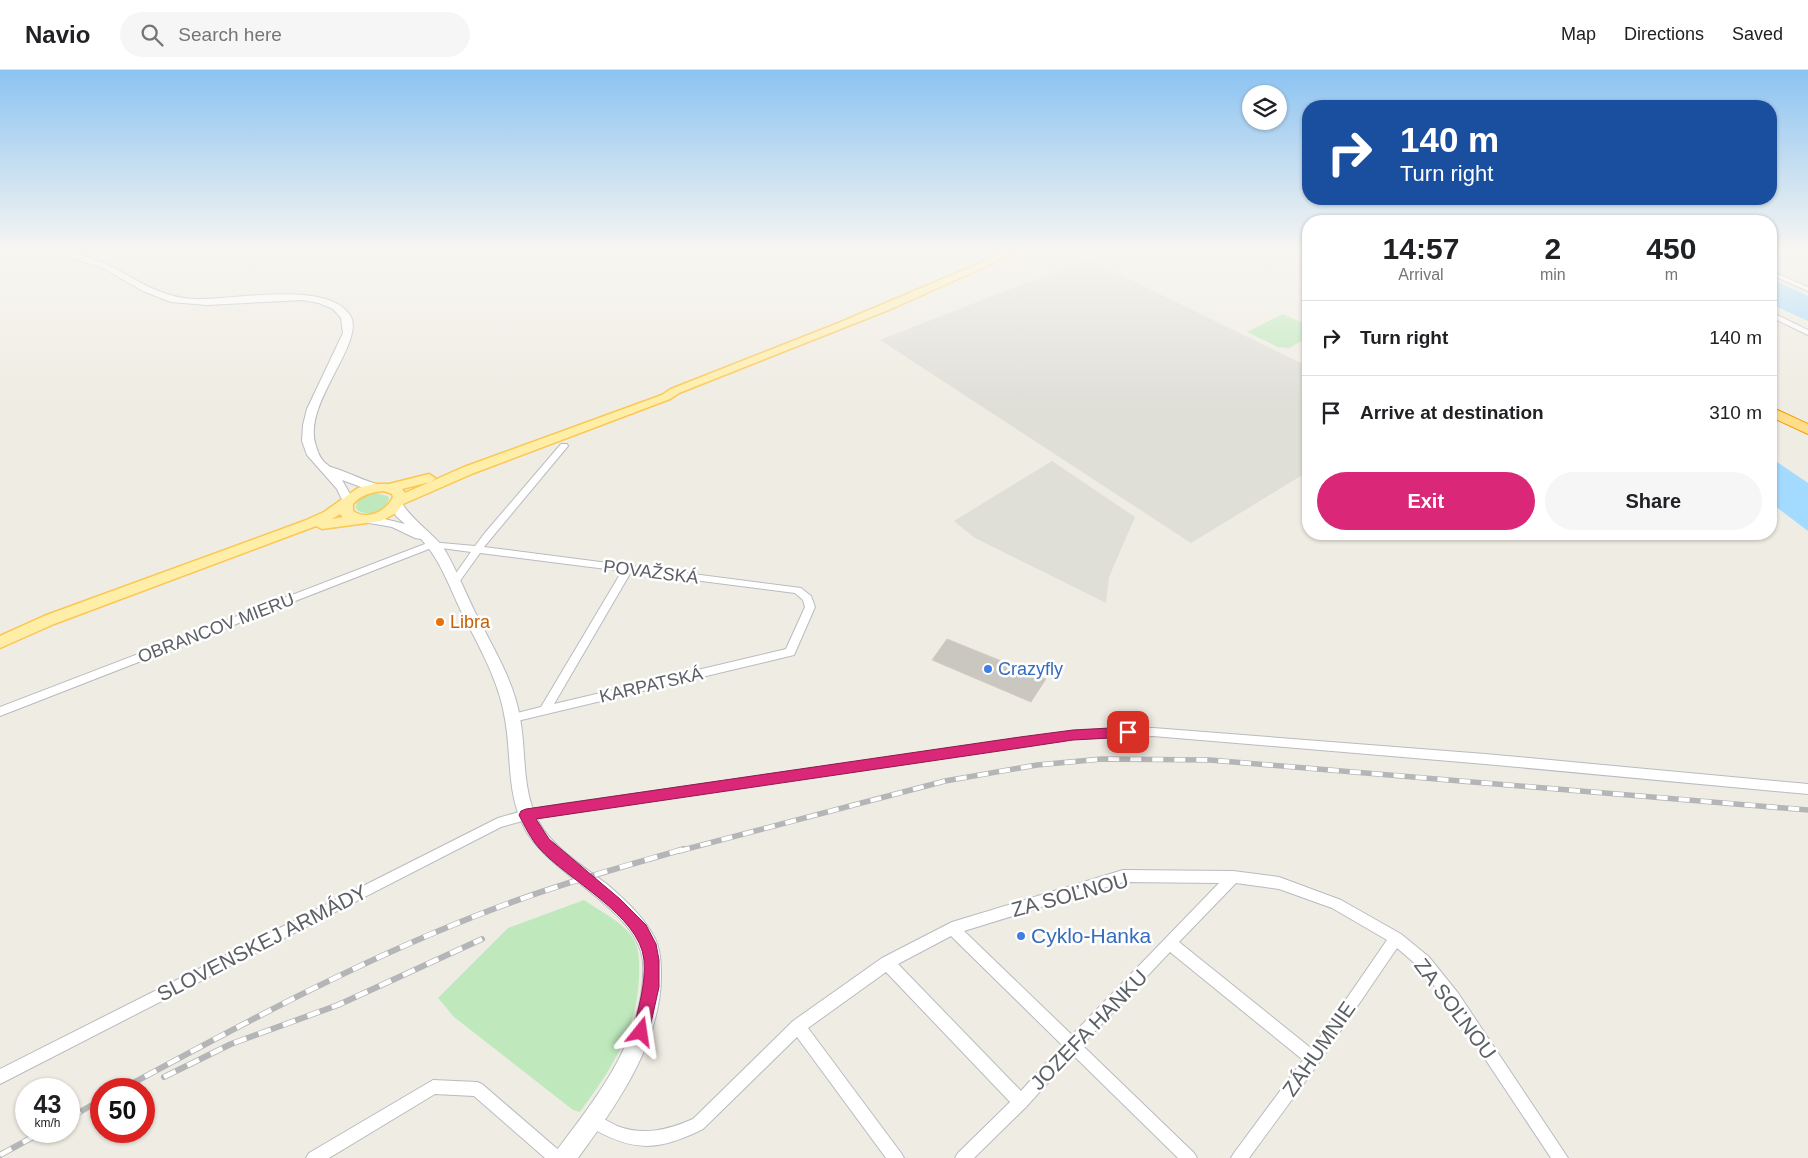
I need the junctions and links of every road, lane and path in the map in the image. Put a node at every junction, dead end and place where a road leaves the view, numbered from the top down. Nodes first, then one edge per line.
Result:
1 (329, 303) edge
2 (898, 303) edge
3 (1777, 317) edge
4 (1808, 333) edge
5 (675, 391) junction
6 (1777, 404) edge
7 (1777, 414) edge
8 (1808, 420) edge
9 (1808, 430) edge
10 (564, 446) dead end
11 (323, 466) junction
12 (382, 488) junction
13 (347, 502) junction
14 (398, 503) junction
15 (361, 519) junction
16 (430, 541) junction
17 (476, 550) junction
18 (628, 569) junction
19 (454, 583) junction
20 (22, 634) junction
21 (0, 642) edge
22 (790, 652) joint
23 (546, 710) junction
24 (0, 712) edge
25 (512, 718) junction
26 (1808, 789) edge
27 (526, 815) junction
28 (1233, 877) junction
29 (952, 928) junction
30 (1396, 938) junction
31 (1171, 944) junction
32 (887, 963) junction
33 (798, 1026) junction
34 (1073, 1044) junction
35 (1313, 1059) junction
36 (0, 1077) edge
37 (1021, 1102) junction
38 (593, 1121) junction
39 (314, 1158) edge
40 (557, 1158) edge
41 (565, 1158) edge
42 (896, 1158) edge
43 (963, 1158) edge
44 (1189, 1158) edge
45 (1239, 1158) edge
46 (1560, 1158) edge

1 - 11 main road
2 - 5 main road
3 - 4 street
5 - 12 main road
5 - 14 main road
6 - 8 highway
7 - 9 highway
10 - 17 street
11 - 12 main road
11 - 13 main road
12 - 13 main road
12 - 14 main road
13 - 15 main road
13 - 20 main road
14 - 15 main road
14 - 16 main road
15 - 16 main road
15 - 20 main road
16 - 17 street, POVAŽSKÁ
16 - 19 main road
16 - 24 street, OBRANCOV MIERU
17 - 18 street, POVAŽSKÁ
17 - 19 street
18 - 22 street, POVAŽSKÁ
18 - 23 street
19 - 25 main road
20 - 21 main road
22 - 23 street, KARPATSKÁ
23 - 25 street, KARPATSKÁ
25 - 27 main road
26 - 27 street, SLOVENSKEJ ARMÁDY
27 - 36 street, SLOVENSKEJ ARMÁDY
27 - 38 main road
28 - 29 street, ZA SOĽNOU
28 - 30 street, ZA SOĽNOU
28 - 31 street, JOZEFA HANKU
29 - 32 street, ZA SOĽNOU
29 - 34 street
30 - 35 street, ZÁHUMNIE
30 - 46 street, ZA SOĽNOU
31 - 34 street, JOZEFA HANKU
31 - 35 street
32 - 33 street, ZA SOĽNOU
32 - 37 street
33 - 38 street, ZA SOĽNOU
33 - 42 street
34 - 37 street, JOZEFA HANKU
34 - 44 street
35 - 45 street, ZÁHUMNIE
37 - 43 street, JOZEFA HANKU
38 - 41 main road
39 - 40 street

